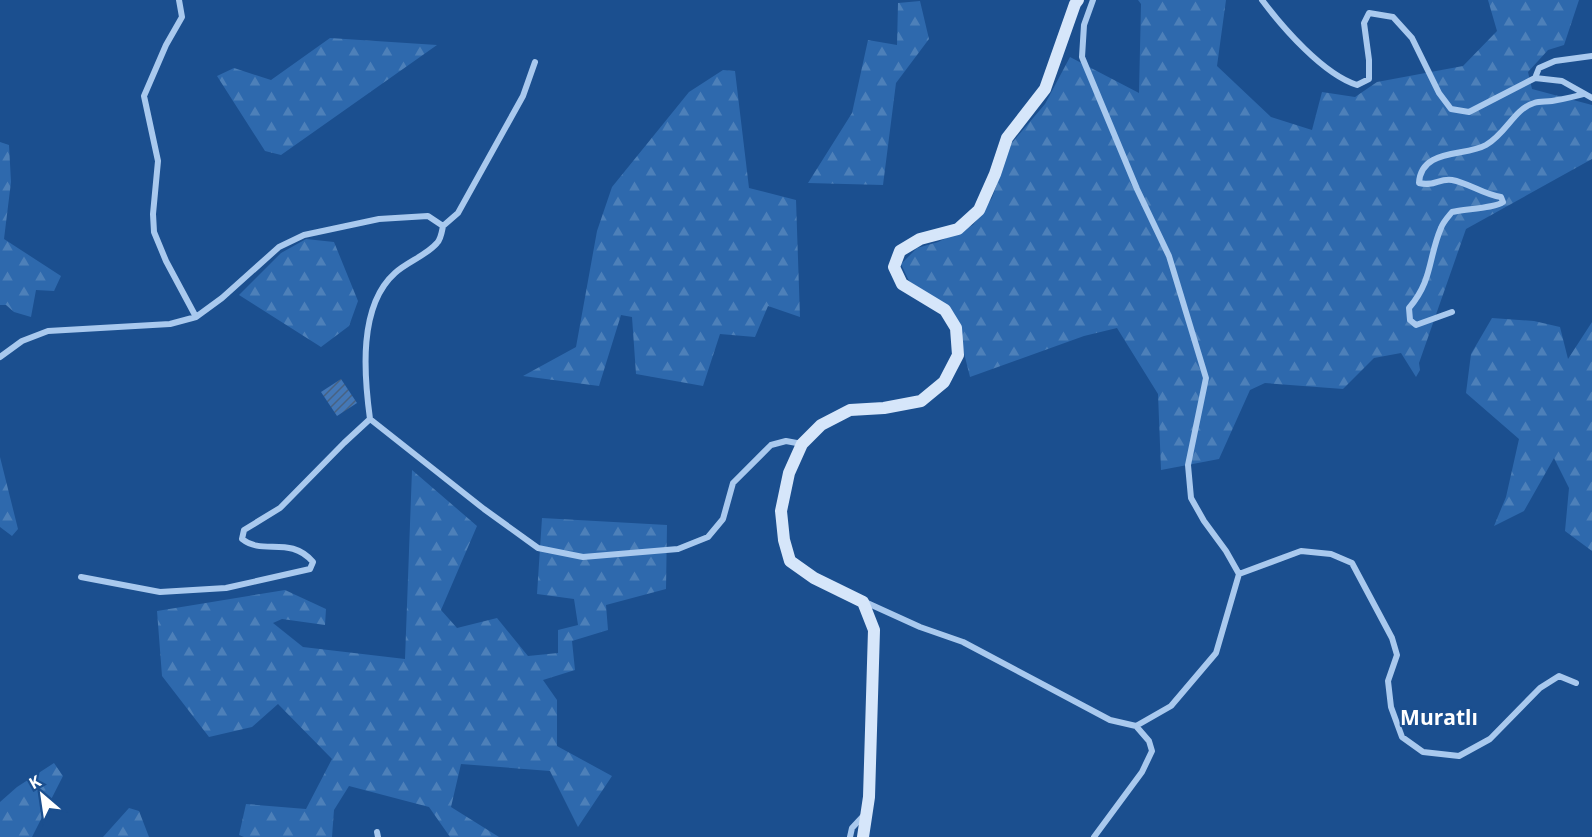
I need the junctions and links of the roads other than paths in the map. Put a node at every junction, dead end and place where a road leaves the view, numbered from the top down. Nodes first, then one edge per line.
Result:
1 (179, 0) edge
2 (1078, 0) edge
3 (1093, 0) edge
4 (1262, 0) edge
5 (1592, 56) edge
6 (535, 62) dead end
7 (1535, 78) junction
8 (1584, 94) junction
9 (1592, 98) edge
10 (443, 225) junction
11 (1452, 312) dead end
12 (196, 317) junction
13 (0, 357) edge
14 (370, 419) junction
15 (801, 444) junction
16 (1239, 574) junction
17 (81, 578) dead end
18 (863, 602) junction
19 (1576, 683) dead end
20 (1136, 726) junction
21 (867, 811) junction
22 (850, 837) edge
23 (863, 837) edge
24 (1094, 837) edge

1 - 12 street
2 - 15 street
3 - 16 street
4 - 7 street
5 - 7 street
6 - 10 street
7 - 8 street
8 - 9 street
8 - 11 street
10 - 12 street
10 - 14 street
12 - 13 street
14 - 15 street
14 - 17 street
15 - 18 street
16 - 19 street
16 - 20 street
18 - 20 street
18 - 21 street
20 - 24 street
21 - 22 street
21 - 23 street

